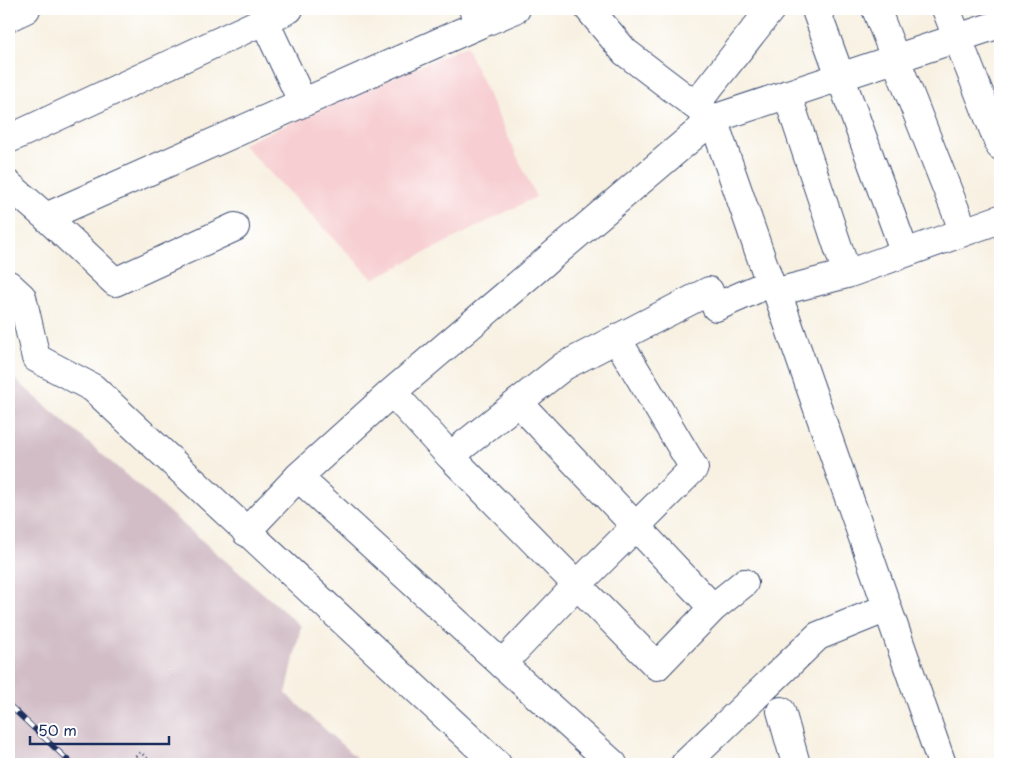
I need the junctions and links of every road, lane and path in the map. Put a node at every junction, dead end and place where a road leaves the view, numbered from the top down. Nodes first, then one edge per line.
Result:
1 (26, 9) edge
2 (289, 9) edge
3 (516, 9) edge
4 (589, 9) edge
5 (771, 9) edge
6 (876, 9) edge
7 (946, 9) edge
8 (817, 13) dead end
9 (477, 16) edge
10 (9, 17) edge
11 (264, 20) junction
12 (1000, 24) edge
13 (958, 39) junction
14 (896, 59) junction
15 (840, 76) junction
16 (787, 94) junction
17 (303, 103) junction
18 (704, 112) junction
19 (9, 139) edge
20 (1000, 146) edge
21 (9, 185) edge
22 (46, 217) junction
23 (1000, 219) edge
24 (235, 228) dead end
25 (964, 232) junction
26 (905, 253) junction
27 (847, 274) junction
28 (9, 285) edge
29 (774, 288) junction
30 (617, 339) junction
31 (392, 392) junction
32 (518, 402) junction
33 (450, 456) junction
34 (298, 477) junction
35 (636, 526) junction
36 (246, 532) junction
37 (744, 583) dead end
38 (576, 585) junction
39 (713, 608) junction
40 (887, 608) junction
41 (502, 664) junction
42 (781, 711) dead end
43 (129, 764) edge
44 (154, 764) edge
45 (497, 764) edge
46 (613, 764) edge
47 (685, 764) edge
48 (796, 764) edge
49 (942, 764) edge

1 - 10 street
2 - 11 street
3 - 9 street
4 - 18 street
5 - 18 street
6 - 14 street
7 - 13 street
8 - 15 street
9 - 17 street
11 - 17 street
11 - 19 street
12 - 13 street
13 - 14 street
13 - 20 street
14 - 15 street
14 - 25 street
15 - 16 street
15 - 26 street
16 - 18 street
16 - 27 street
17 - 22 street
18 - 29 street
18 - 31 street
21 - 22 street
22 - 24 street
23 - 25 street
25 - 26 street
26 - 27 street
27 - 29 street
28 - 36 street
29 - 30 street
29 - 40 street
30 - 32 street
30 - 35 street
31 - 33 street
31 - 34 street
32 - 33 street
32 - 35 street
33 - 38 street
34 - 36 street
34 - 41 street
35 - 38 street
35 - 39 street
36 - 45 street
37 - 39 street
38 - 39 street
38 - 41 street
40 - 47 street
40 - 49 street
41 - 46 street
42 - 48 street
43 - 44 path

